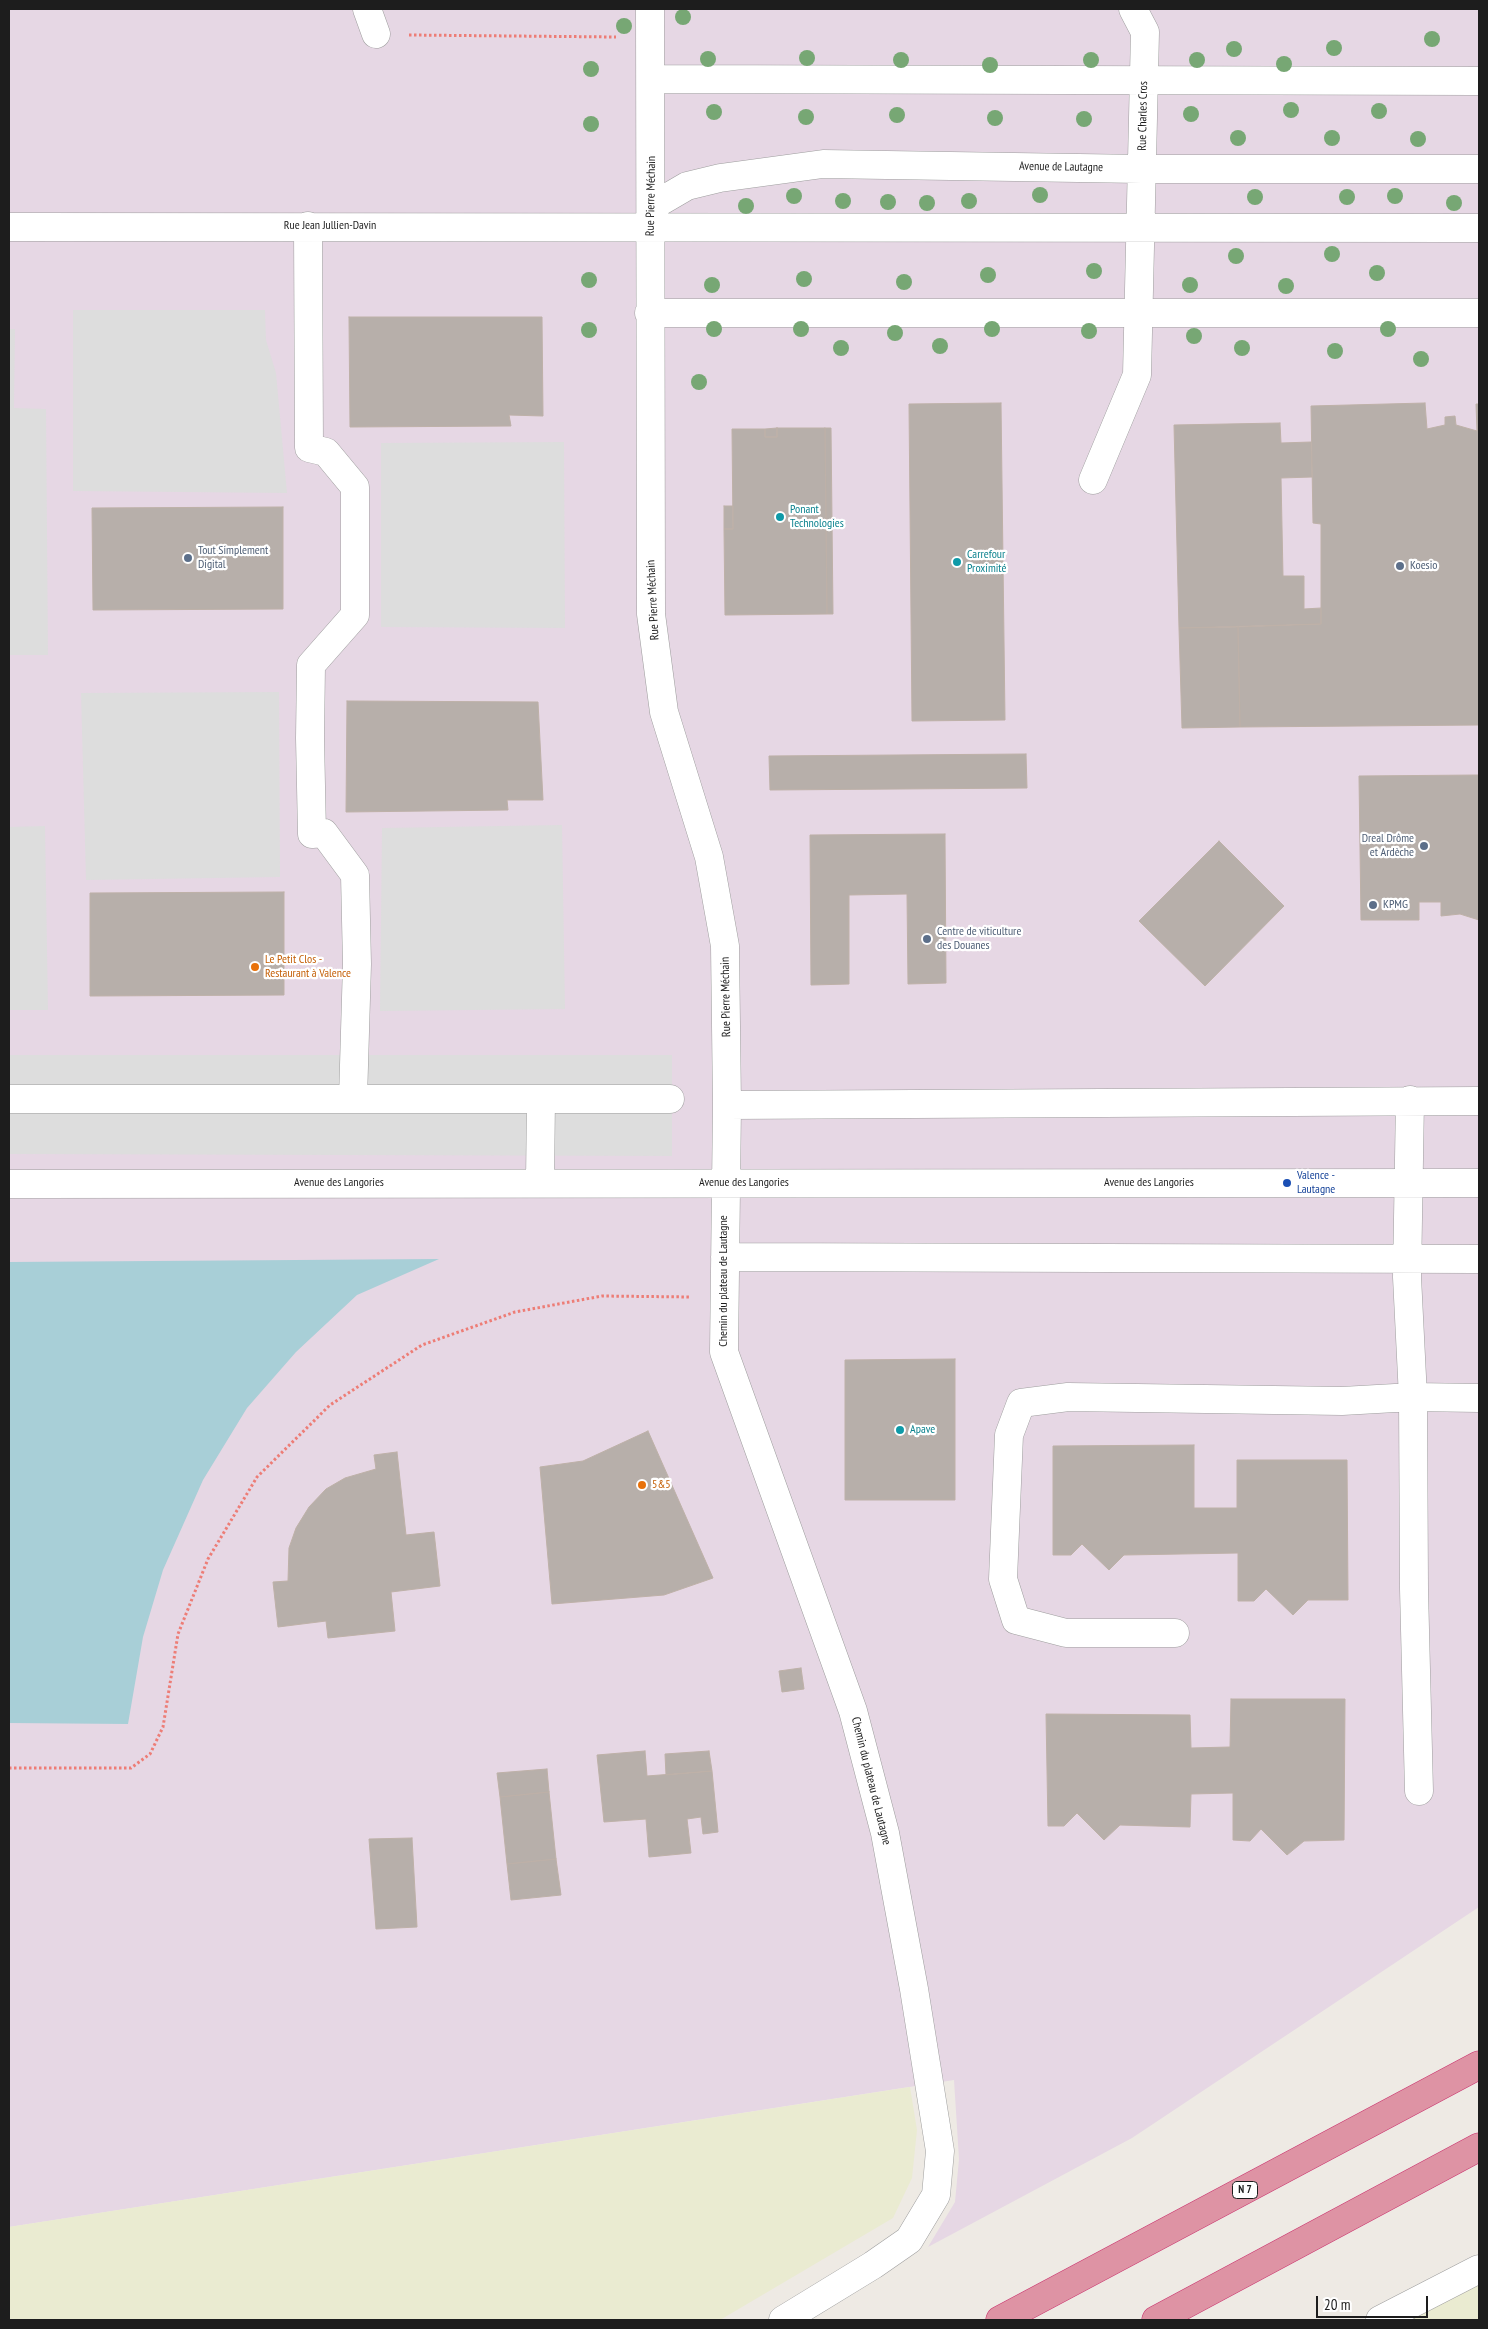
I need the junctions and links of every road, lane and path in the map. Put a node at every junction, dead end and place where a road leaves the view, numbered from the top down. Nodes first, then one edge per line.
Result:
1 (366, 9) edge
2 (650, 9) edge
3 (1133, 9) edge
4 (376, 34) joint
5 (650, 37) junction
6 (651, 79) junction
7 (1144, 80) junction
8 (1479, 81) edge
9 (1142, 169) junction
10 (1479, 169) edge
11 (651, 218) junction
12 (9, 226) edge
13 (308, 226) junction
14 (1141, 227) junction
15 (1479, 228) edge
16 (649, 313) junction
17 (1479, 313) edge
18 (1138, 314) junction
19 (1093, 480) dead end
20 (9, 1099) edge
21 (353, 1099) junction
22 (541, 1099) junction
23 (670, 1099) dead end
24 (1410, 1100) junction
25 (1479, 1101) edge
26 (727, 1105) junction
27 (540, 1182) junction
28 (725, 1183) junction
29 (1409, 1183) junction
30 (1479, 1183) edge
31 (9, 1184) edge
32 (725, 1257) junction
33 (1408, 1259) junction
34 (1479, 1259) edge
35 (724, 1298) junction
36 (1413, 1398) junction
37 (1479, 1398) edge
38 (1175, 1633) dead end
39 (9, 1768) edge
40 (1419, 1791) dead end
41 (1479, 2065) edge
42 (1479, 2147) edge
43 (1479, 2269) edge
44 (783, 2320) edge
45 (1000, 2320) edge
46 (1156, 2320) edge
47 (1380, 2320) edge

1 - 4 street
2 - 5 street, Rue Pierre Méchain
3 - 7 street, Rue Charles Cros
4 - 5 path
5 - 6 street, Rue Pierre Méchain
6 - 7 street
6 - 11 street, Rue Pierre Méchain
7 - 8 street
7 - 9 street, Rue Charles Cros
9 - 10 street, Avenue de Lautagne
9 - 11 street, Avenue de Lautagne
9 - 14 street, Rue Charles Cros
11 - 13 street, Rue Jean Jullien-Davin
11 - 14 street
11 - 16 street, Rue Pierre Méchain
12 - 13 street, Rue Jean Jullien-Davin
13 - 21 street
14 - 15 street
14 - 18 street, Rue Charles Cros
16 - 18 street
16 - 26 street, Rue Pierre Méchain
17 - 18 street
18 - 19 street, Rue Charles Cros
20 - 21 street
21 - 22 street
22 - 23 street
22 - 27 street
24 - 25 street
24 - 26 street
24 - 29 street
26 - 28 street, Rue Pierre Méchain
27 - 28 street, Avenue des Langories
27 - 31 street, Avenue des Langories
28 - 29 street, Avenue des Langories
28 - 32 street, Chemin du plateau de Lautagne
29 - 30 street, Avenue des Langories
29 - 33 street
32 - 33 street
32 - 35 street, Chemin du plateau de Lautagne
33 - 34 street
33 - 36 street
35 - 39 path
35 - 44 street, Chemin du plateau de Lautagne
36 - 37 street
36 - 38 street
36 - 40 street
41 - 45 highway, N 7
42 - 46 highway
43 - 47 street

